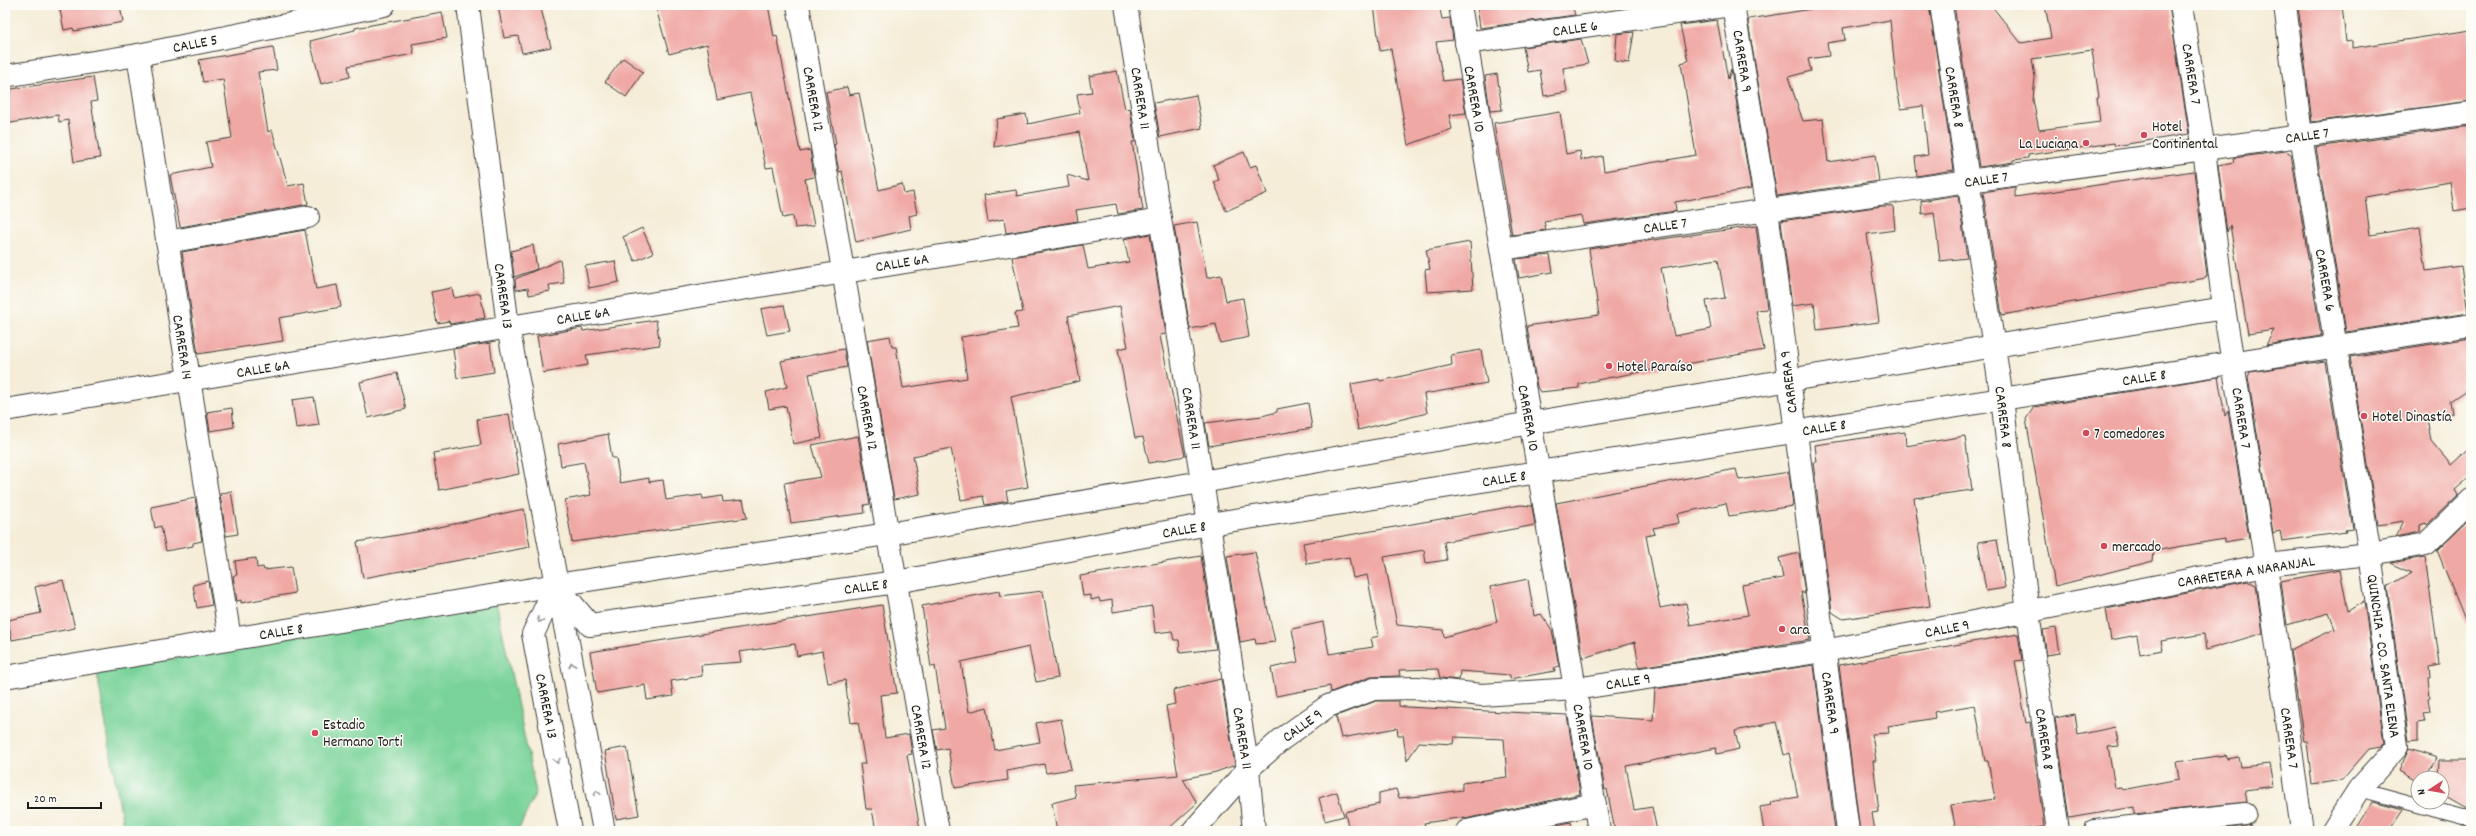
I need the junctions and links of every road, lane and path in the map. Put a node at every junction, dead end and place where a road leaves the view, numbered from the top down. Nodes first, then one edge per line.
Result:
1 (384, 5) edge
2 (468, 5) edge
3 (798, 5) edge
4 (1126, 5) edge
5 (1460, 5) edge
6 (1732, 5) edge
7 (1941, 5) edge
8 (2180, 5) edge
9 (2285, 5) edge
10 (1466, 43) junction
11 (138, 55) junction
12 (5, 76) edge
13 (2471, 113) edge
14 (2301, 135) junction
15 (2204, 150) junction
16 (1968, 181) junction
17 (1767, 210) junction
18 (308, 217) dead end
19 (1160, 220) junction
20 (167, 242) junction
21 (1501, 249) junction
22 (843, 272) junction
23 (2224, 308) junction
24 (2471, 325) edge
25 (508, 327) junction
26 (1994, 346) junction
27 (2337, 346) junction
28 (2234, 363) junction
29 (188, 380) junction
30 (1788, 380) junction
31 (2002, 399) junction
32 (5, 410) edge
33 (1530, 423) junction
34 (1794, 432) junction
35 (1539, 472) junction
36 (1202, 482) junction
37 (2471, 500) edge
38 (1209, 524) junction
39 (888, 534) junction
40 (2370, 554) junction
41 (2266, 565) junction
42 (896, 582) junction
43 (556, 585) junction
44 (2028, 612) junction
45 (230, 639) junction
46 (1824, 652) junction
47 (5, 677) edge
48 (1575, 689) junction
49 (1248, 768) junction
50 (2359, 789) junction
51 (1595, 804) junction
52 (2245, 814) dead end
53 (2471, 817) edge
54 (570, 831) edge
55 (604, 831) edge
56 (938, 831) edge
57 (1193, 831) edge
58 (1254, 831) edge
59 (1467, 831) edge
60 (1599, 831) edge
61 (1848, 831) edge
62 (2058, 831) edge
63 (2095, 831) edge
64 (2302, 831) edge
65 (2332, 831) edge

1 - 11 street, CALLE 5
2 - 25 street, CARRERA 13
3 - 22 street, CARRERA 12
4 - 19 street, CARRERA 11
5 - 10 street, CARRERA 10
6 - 10 street, CALLE 6
6 - 17 street, CARRERA 9
7 - 16 street, CARRERA 8
8 - 15 street, CARRERA 7
9 - 14 street, CARRERA 6
10 - 21 street, CARRERA 10
11 - 12 street, CALLE 5
11 - 20 street, CARRERA 14
13 - 14 street, CALLE 7
14 - 15 street, CALLE 7
14 - 27 street, CARRERA 6
15 - 16 street, CALLE 7
15 - 23 street, CARRERA 7
16 - 17 street, CALLE 7
16 - 26 street, CARRERA 8
17 - 21 street, CALLE 7
17 - 30 street, CARRERA 9
18 - 20 street
19 - 22 street, CALLE 6A
19 - 36 street, CARRERA 11
20 - 29 street, CARRERA 14
21 - 33 street, CARRERA 10
22 - 25 street, CALLE 6A
22 - 39 street, CARRERA 12
23 - 26 street, CALLE 8
23 - 28 street, CARRERA 7
24 - 27 street, CALLE 8
25 - 29 street, CALLE 6A
25 - 43 street, CARRERA 13
26 - 30 street, CALLE 8
26 - 31 street, CARRERA 8
27 - 28 street, CALLE 8
27 - 40 street, CARRERA 6
28 - 31 street, CALLE 8
28 - 41 street, CARRERA 7
29 - 32 street, CALLE 6A
29 - 45 street, CARRERA 14
30 - 33 street, CALLE 8
30 - 34 street, CARRERA 9
31 - 34 street, CALLE 8
31 - 44 street, CARRERA 8
33 - 35 street, CARRERA 10
33 - 36 street, CALLE 8
34 - 35 street, CALLE 8
34 - 46 street, CARRERA 9
35 - 38 street, CALLE 8
35 - 48 street, CARRERA 10
36 - 38 street, CARRERA 11
36 - 39 street, CALLE 8
37 - 40 street, CARRETERA A NARANJAL
38 - 42 street, CALLE 8
38 - 49 street, CARRERA 11
39 - 42 street, CARRERA 12
39 - 43 street, CALLE 8
40 - 41 street, CARRETERA A NARANJAL
40 - 50 street, QUINCHIA - CO. SANTA ELENA
41 - 44 street, CARRETERA A NARANJAL
41 - 64 street, CARRERA 7
42 - 43 street, CALLE 8
42 - 56 street, CARRERA 12
43 - 45 street, CALLE 8
43 -> 54 street, CARRERA 13
55 -> 43 street, CARRERA 13
44 - 46 street, CALLE 9
44 - 62 street, CARRERA 8
45 - 47 street, CALLE 8
46 - 48 street, CALLE 9
46 - 61 street, CARRERA 9
48 - 49 street, CALLE 9
48 - 51 street, CARRERA 10
49 - 57 street, CALLE 9
49 - 58 street, CARRERA 11
50 - 53 lane
50 - 65 street, QUINCHIA - CO. SANTA ELENA
51 - 59 street
51 - 60 street, CARRERA 10
52 - 63 street

